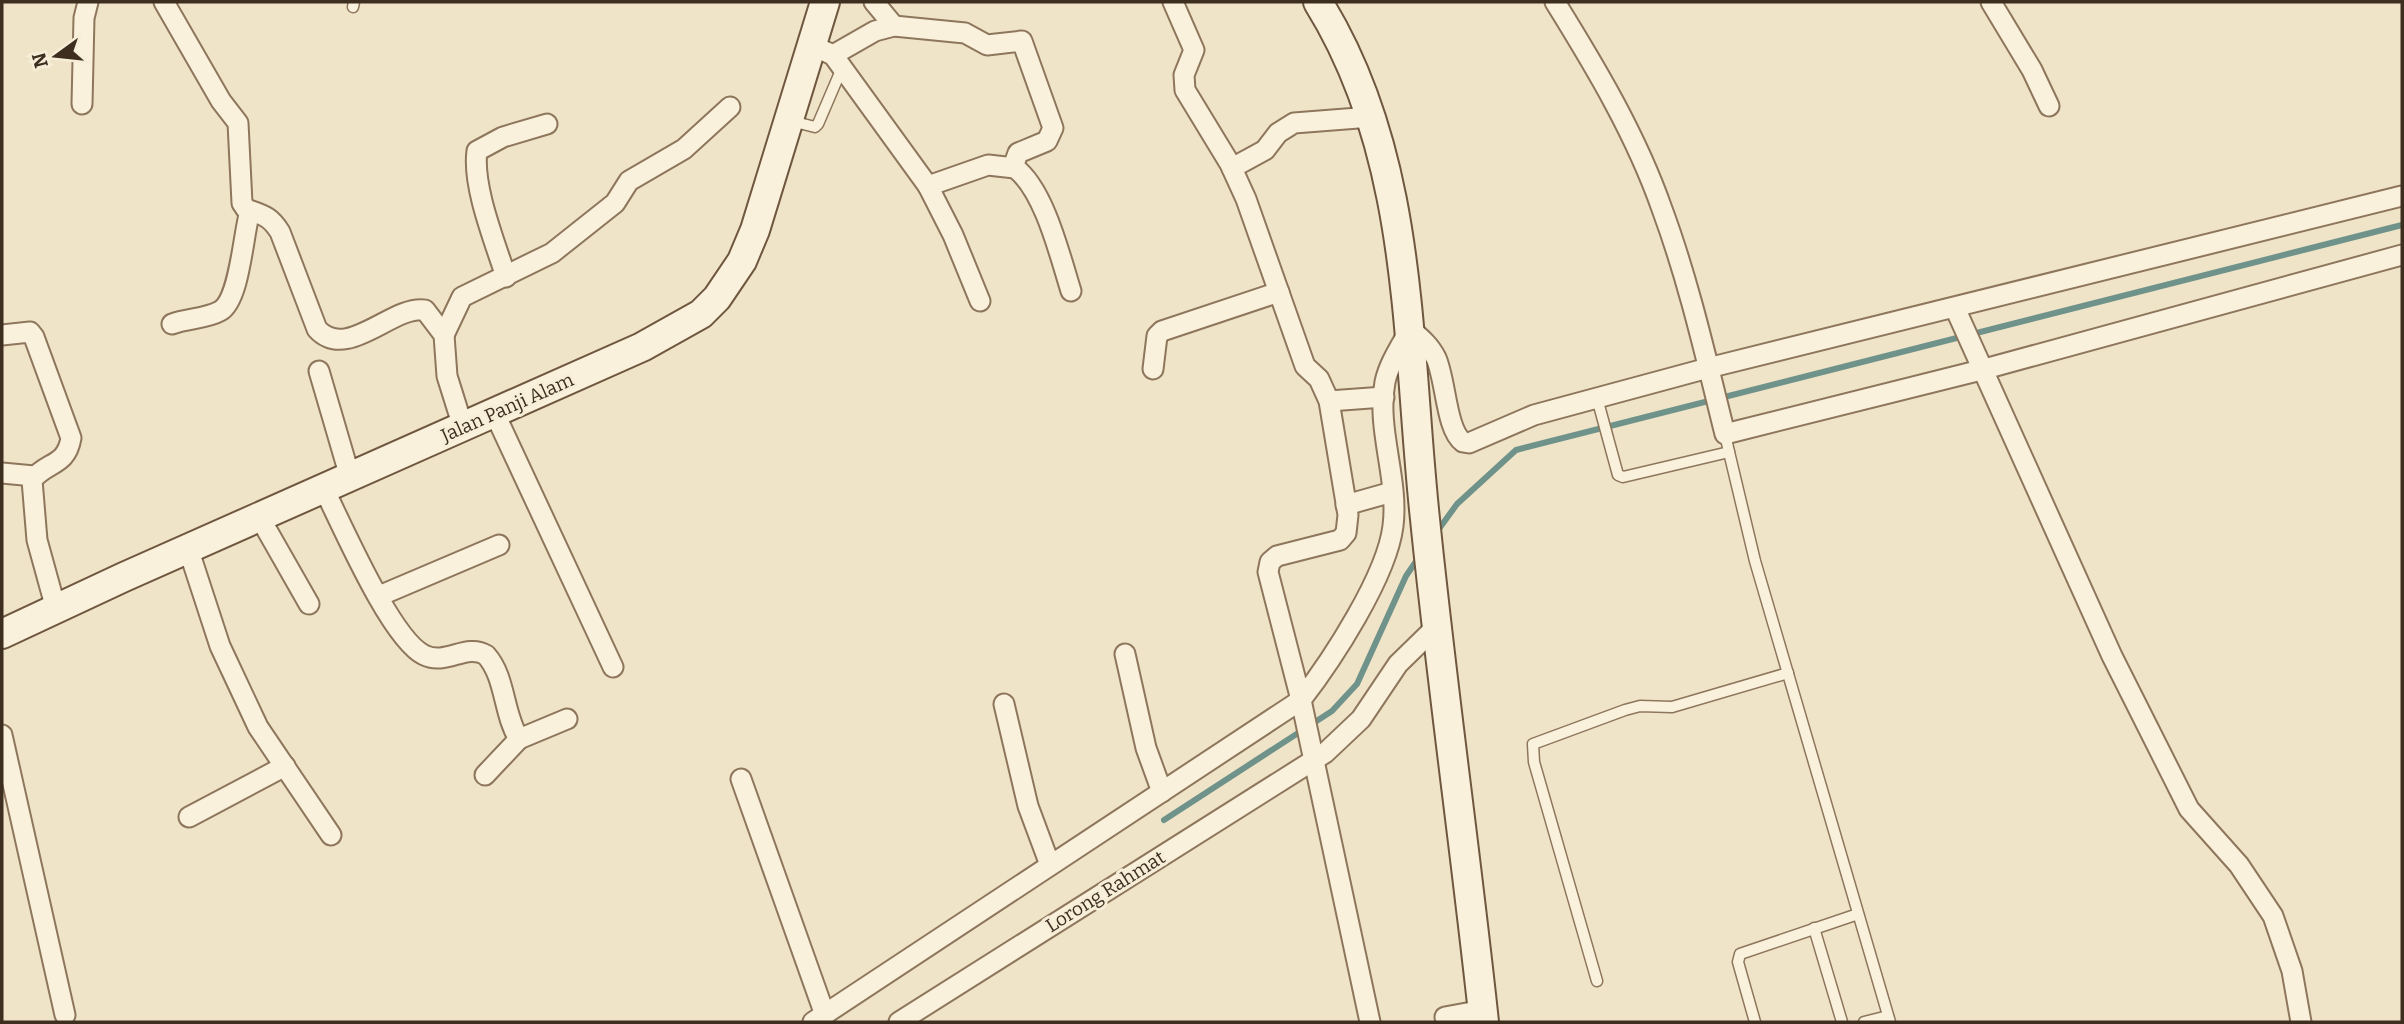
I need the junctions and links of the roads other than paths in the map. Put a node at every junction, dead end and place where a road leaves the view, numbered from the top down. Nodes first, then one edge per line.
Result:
1 (88, 2) edge
2 (164, 2) edge
3 (874, 2) edge
4 (1173, 2) edge
5 (1318, 2) edge
6 (1555, 2) edge
7 (1991, 2) edge
8 (817, 6) edge
9 (894, 26) junction
10 (828, 56) junction
11 (82, 104) dead end
12 (2049, 106) dead end
13 (730, 107) dead end
14 (1371, 117) junction
15 (787, 120) junction
16 (547, 124) dead end
17 (1013, 167) junction
18 (1232, 168) junction
19 (928, 186) junction
20 (2402, 196) edge
21 (250, 211) junction
22 (2402, 255) edge
23 (506, 277) junction
24 (1071, 290) dead end
25 (1279, 292) junction
26 (980, 301) dead end
27 (1955, 308) junction
28 (172, 324) dead end
29 (1410, 329) junction
30 (2, 335) edge
31 (444, 335) junction
32 (1708, 368) junction
33 (1153, 369) dead end
34 (1981, 370) junction
35 (319, 371) dead end
36 (1384, 397) junction
37 (1597, 398) junction
38 (1329, 401) junction
39 (494, 412) junction
40 (463, 427) junction
41 (1727, 443) junction
42 (2, 473) edge
43 (34, 476) junction
44 (350, 477) junction
45 (324, 488) junction
46 (1392, 492) junction
47 (1346, 505) junction
48 (260, 518) junction
49 (499, 545) dead end
50 (188, 548) junction
51 (379, 596) junction
52 (309, 604) dead end
53 (56, 609) junction
54 (1438, 625) junction
55 (2, 634) edge
56 (1125, 654) dead end
57 (613, 667) dead end
58 (1788, 673) junction
59 (1301, 703) junction
60 (1004, 704) dead end
61 (567, 719) dead end
62 (2, 735) edge
63 (519, 739) junction
64 (1312, 757) junction
65 (285, 766) junction
66 (485, 775) dead end
67 (741, 779) dead end
68 (1162, 792) junction
69 (189, 817) dead end
70 (331, 835) dead end
71 (1051, 865) junction
72 (1858, 914) junction
73 (1814, 928) junction
74 (1597, 981) dead end
75 (65, 1015) dead end
76 (1483, 1016) edge
77 (819, 1019) edge
78 (1889, 1019) edge
79 (899, 1022) edge
80 (1370, 1022) edge
81 (1446, 1022) edge
82 (1755, 1022) edge
83 (1842, 1022) edge
84 (1864, 1022) edge
85 (2301, 1022) edge

1 - 11 street
2 - 21 street
3 - 9 street
4 - 18 street
5 - 14 main road
6 - 32 street
7 - 12 street
8 - 10 main road, Jalan Panji Alam
9 - 10 street
9 - 17 street
10 - 15 main road, Jalan Panji Alam
10 - 15 lane
10 - 19 street
13 - 23 street
14 - 18 street
14 - 29 main road
15 - 39 main road, Jalan Panji Alam
16 - 23 street
17 - 19 street
17 - 24 street
18 - 25 street
19 - 26 street
20 - 27 street
21 - 28 street
21 - 31 street
22 - 34 street
23 - 31 street
25 - 33 street
25 - 38 street
27 - 32 street
27 - 34 street
29 - 36 street
29 - 37 street
29 - 54 main road
30 - 43 street
31 - 40 street
32 - 37 street
32 - 41 street
34 - 41 street
34 - 85 street
35 - 44 street
36 - 38 street
36 - 46 street
37 - 41 lane
38 - 47 street
39 - 40 main road, Jalan Panji Alam
39 - 57 street
40 - 44 main road, Jalan Panji Alam
41 - 58 lane
42 - 43 street
43 - 53 street
44 - 45 main road, Jalan Panji Alam
45 - 48 main road, Jalan Panji Alam
45 - 51 street
46 - 47 street
46 - 59 street
47 - 59 street
48 - 50 main road, Jalan Panji Alam
48 - 52 street
49 - 51 street
50 - 53 main road, Jalan Panji Alam
50 - 65 street
51 - 63 street
53 - 55 main road, Jalan Panji Alam
54 - 64 street, Lorong Rahmat
54 - 76 main road
56 - 68 street
58 - 72 lane
58 - 74 lane
59 - 64 street
59 - 68 street
60 - 71 street
61 - 63 street
62 - 75 street
63 - 66 street
64 - 79 street, Lorong Rahmat
64 - 80 street
65 - 69 street
65 - 70 street
67 - 77 street
68 - 71 street
71 - 77 street
72 - 73 lane
72 - 78 lane
73 - 82 lane
73 - 83 lane
76 - 81 street
78 - 84 lane

